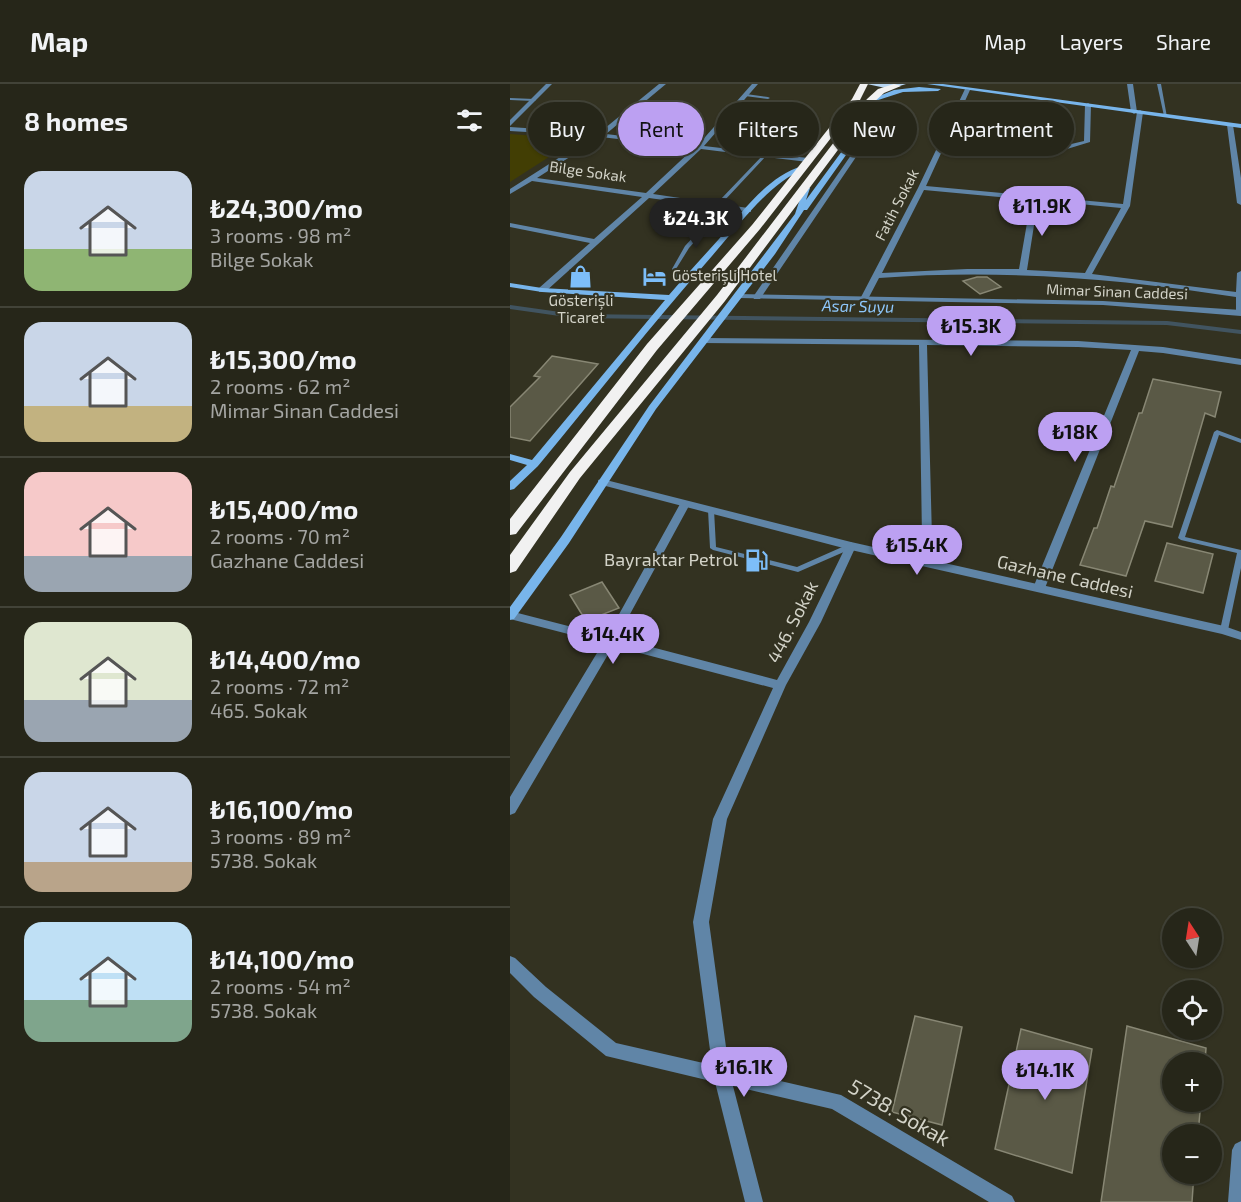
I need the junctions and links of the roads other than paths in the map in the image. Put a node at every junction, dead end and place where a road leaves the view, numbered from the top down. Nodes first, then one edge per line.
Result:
1 (549, 84) edge
2 (663, 84) edge
3 (754, 84) edge
4 (864, 84) edge
5 (871, 84) edge
6 (930, 84) edge
7 (945, 84) edge
8 (1130, 84) edge
9 (1159, 84) edge
10 (899, 85) edge
11 (967, 90) junction
12 (746, 95) junction
13 (768, 98) dead end
14 (510, 99) edge
15 (534, 100) junction
16 (870, 102) edge
17 (871, 102) edge
18 (962, 102) edge
19 (1088, 105) junction
20 (1137, 112) junction
21 (1166, 116) junction
22 (510, 124) edge
23 (1230, 125) junction
24 (1241, 126) edge
25 (510, 129) edge
26 (528, 130) edge
27 (606, 130) edge
28 (704, 144) edge
29 (1074, 145) edge
30 (831, 154) edge
31 (566, 156) edge
32 (691, 156) edge
33 (764, 156) edge
34 (769, 156) edge
35 (841, 156) edge
36 (854, 156) edge
37 (937, 156) edge
38 (805, 164) junction
39 (531, 178) junction
40 (806, 188) junction
41 (922, 188) junction
42 (510, 192) edge
43 (651, 194) junction
44 (1035, 198) junction
45 (1241, 202) edge
46 (720, 206) junction
47 (1126, 206) junction
48 (748, 210) junction
49 (798, 215) junction
50 (811, 219) junction
51 (510, 225) edge
52 (594, 241) junction
53 (1023, 272) junction
54 (1241, 273) edge
55 (875, 276) junction
56 (1087, 276) junction
57 (684, 283) junction
58 (510, 285) edge
59 (542, 290) junction
60 (1240, 295) edge
61 (757, 297) junction
62 (672, 298) junction
63 (737, 298) junction
64 (864, 299) junction
65 (1240, 313) edge
66 (705, 338) junction
67 (923, 343) junction
68 (1136, 348) junction
69 (1241, 362) edge
70 (1241, 441) edge
71 (510, 457) edge
72 (534, 464) junction
73 (602, 482) junction
74 (510, 487) edge
75 (684, 504) junction
76 (711, 510) junction
77 (510, 530) edge
78 (852, 546) junction
79 (1241, 552) edge
80 (920, 562) junction
81 (510, 567) edge
82 (1039, 588) junction
83 (511, 616) edge
84 (1224, 630) junction
85 (1241, 636) edge
86 (610, 641) junction
87 (780, 686) junction
88 (510, 809) edge
89 (510, 963) edge
90 (722, 1075) junction
91 (1241, 1150) edge
92 (754, 1202) edge
93 (1006, 1202) edge
94 (1237, 1202) edge

1 - 15 street
2 - 27 street
3 - 12 street
4 - 38 highway
5 - 10 main road
6 - 11 main road
7 - 11 main road
8 - 20 street
9 - 21 lane
10 - 16 highway
11 - 17 main road
11 - 18 street, Fatih Sokak
11 - 19 main road
12 - 13 lane
12 - 28 street
14 - 15 lane
15 - 22 street
19 - 20 main road
19 - 29 street
20 - 21 main road
20 - 47 street
21 - 23 main road
23 - 24 main road
23 - 45 street
25 - 26 street
30 - 40 highway
31 - 39 street
32 - 43 street
33 - 46 lane
34 - 38 street
35 - 49 main road
36 - 50 street
37 - 41 street, Fatih Sokak
38 - 48 main road
38 - 77 highway
39 - 42 street
39 - 43 street, Bilge Sokak
40 - 49 main road
40 - 81 highway
41 - 44 street
41 - 55 street, Fatih Sokak
43 - 46 street, Bilge Sokak
43 - 52 street
44 - 47 street
44 - 53 street
46 - 48 street, Bilge Sokak
46 - 57 lane
47 - 56 street
48 - 57 main road
49 - 50 street
49 - 63 main road
50 - 61 street
51 - 52 street
52 - 59 street
53 - 55 street
53 - 56 street
54 - 60 street
55 - 64 street, Fatih Sokak
56 - 60 street
57 - 62 main road
58 - 59 main road
59 - 62 main road
60 - 65 street
61 - 63 street, Mimar Sinan Caddesi
61 - 64 street, Mimar Sinan Caddesi
62 - 72 main road
63 - 66 main road
64 - 65 street, Mimar Sinan Caddesi
66 - 67 street
66 - 73 main road
67 - 68 street
67 - 80 street
68 - 69 street
68 - 82 street
70 - 79 lane
71 - 72 main road
72 - 74 main road
73 - 75 street, Gazhane Caddesi
73 - 83 main road
75 - 76 street, Gazhane Caddesi
75 - 86 street
76 - 78 street, Gazhane Caddesi
76 - 78 lane
78 - 80 street, Gazhane Caddesi
78 - 87 street, 446. Sokak
79 - 84 lane
80 - 82 street, Gazhane Caddesi
82 - 84 street, Gazhane Caddesi
83 - 86 street, 446. Sokak
84 - 85 street, Gazhane Caddesi
86 - 87 street, 446. Sokak
86 - 88 street
87 - 90 street
89 - 90 street, 5738. Sokak
90 - 92 street
90 - 93 street, 5738. Sokak
91 - 94 street

